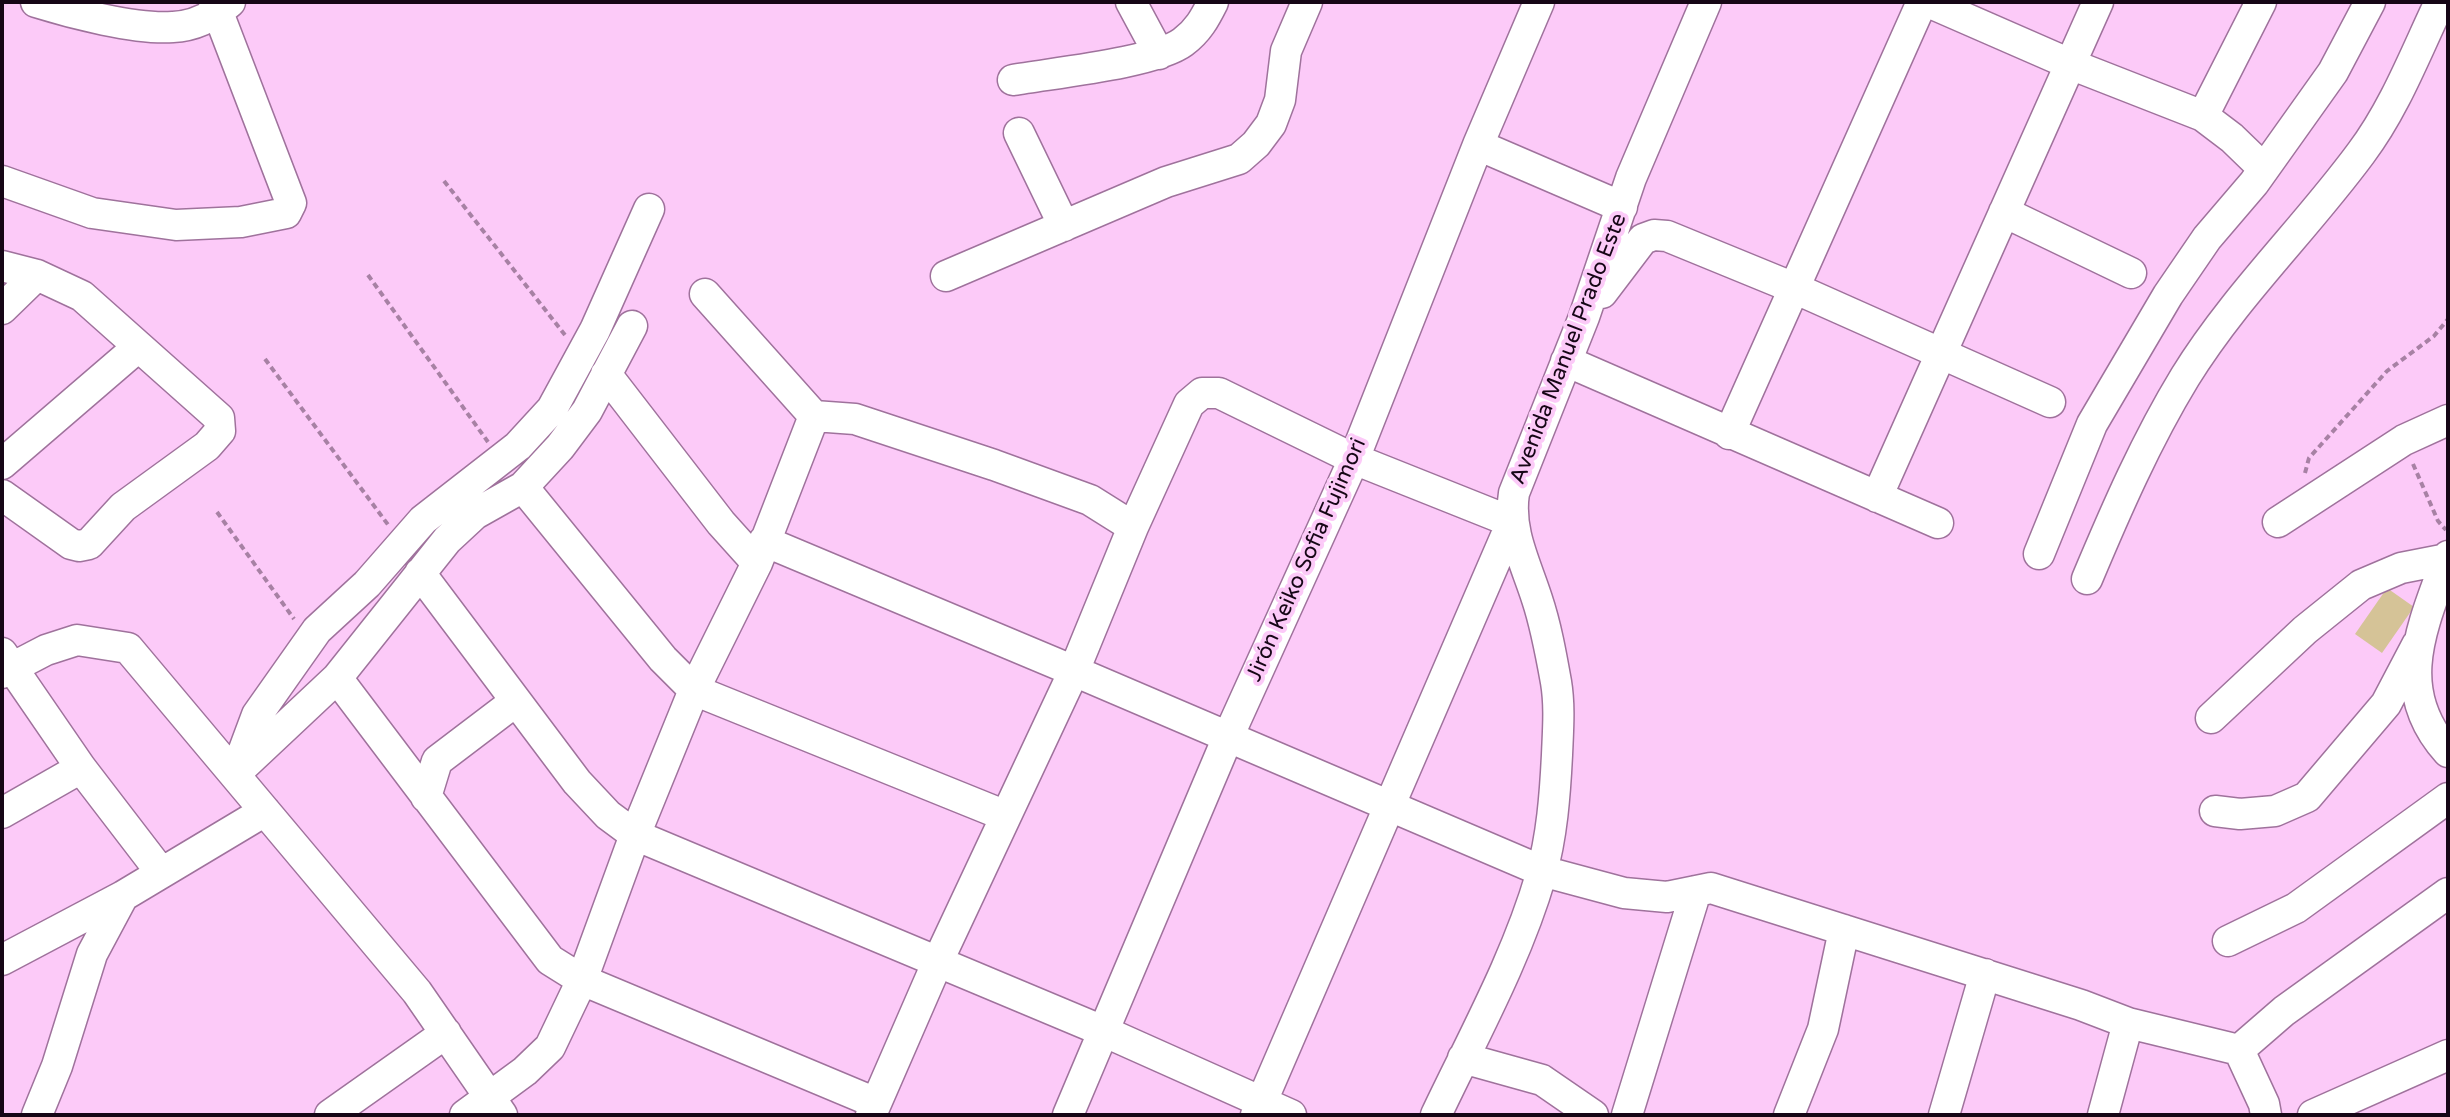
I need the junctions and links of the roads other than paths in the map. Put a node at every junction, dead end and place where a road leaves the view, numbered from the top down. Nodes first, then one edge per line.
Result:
1 (36, 2) edge
2 (1131, 2) edge
3 (1213, 2) edge
4 (1307, 2) edge
5 (1539, 2) edge
6 (1706, 2) edge
7 (1922, 2) edge
8 (1928, 2) edge
9 (2098, 2) edge
10 (2261, 2) edge
11 (2370, 2) edge
12 (2440, 2) edge
13 (221, 5) edge
14 (1159, 54) junction
15 (2070, 64) junction
16 (1013, 80) dead end
17 (2203, 116) junction
18 (1019, 133) dead end
19 (1478, 145) junction
20 (2264, 169) junction
21 (2, 181) edge
22 (1622, 207) junction
23 (649, 209) dead end
24 (2004, 212) junction
25 (1064, 226) junction
26 (2, 266) edge
27 (2131, 273) dead end
28 (37, 275) junction
29 (946, 276) dead end
30 (1794, 288) junction
31 (705, 294) dead end
32 (2, 309) edge
33 (1584, 317) junction
34 (632, 326) dead end
35 (138, 347) junction
36 (1941, 354) junction
37 (1566, 361) junction
38 (606, 374) junction
39 (2050, 402) dead end
40 (814, 416) junction
41 (2448, 420) edge
42 (1729, 434) junction
43 (1354, 459) junction
44 (2, 464) edge
45 (523, 487) junction
46 (2, 495) edge
47 (1877, 497) junction
48 (1512, 522) junction
49 (2278, 522) dead end
50 (1938, 523) dead end
51 (1133, 527) junction
52 (761, 552) junction
53 (2448, 552) edge
54 (2039, 554) dead end
55 (420, 573) junction
56 (2087, 579) dead end
57 (2417, 645) junction
58 (5, 665) edge
59 (1074, 671) junction
60 (337, 678) junction
61 (694, 690) junction
62 (516, 701) junction
63 (2211, 718) dead end
64 (1228, 737) junction
65 (2448, 752) edge
66 (81, 768) junction
67 (235, 774) junction
68 (426, 797) junction
69 (2448, 798) edge
70 (1391, 807) junction
71 (265, 811) junction
72 (2215, 811) dead end
73 (2, 813) edge
74 (1006, 816) junction
75 (635, 835) junction
76 (160, 871) junction
77 (1542, 871) junction
78 (1696, 891) junction
79 (2448, 893) edge
80 (123, 896) junction
81 (1844, 930) junction
82 (2228, 941) dead end
83 (2, 960) edge
84 (938, 961) junction
85 (1985, 974) junction
86 (582, 980) junction
87 (2128, 1023) junction
88 (1103, 1031) junction
89 (446, 1033) junction
90 (2239, 1050) junction
91 (2448, 1055) edge
92 (1463, 1058) junction
93 (496, 1106) edge
94 (1259, 1108) edge
95 (873, 1109) edge
96 (37, 1115) edge
97 (330, 1115) edge
98 (465, 1115) edge
99 (514, 1115) edge
100 (1068, 1115) edge
101 (1291, 1115) edge
102 (1436, 1115) edge
103 (1593, 1115) edge
104 (1627, 1115) edge
105 (1789, 1115) edge
106 (1944, 1115) edge
107 (2103, 1115) edge
108 (2266, 1115) edge
109 (2313, 1115) edge

1 - 13 street
2 - 14 street
3 - 14 street
4 - 25 street
5 - 19 street, Jirón Keiko Sofia Fujimori
6 - 22 street, Avenida Manuel Prado Este
7 - 30 street
8 - 15 street
9 - 15 street
10 - 17 street
11 - 20 street
12 - 56 street
13 - 21 street
14 - 16 street
15 - 17 street
15 - 24 street
17 - 20 street
18 - 25 street
19 - 22 street
19 - 43 street, Jirón Keiko Sofia Fujimori
20 - 54 street
22 - 33 street, Avenida Manuel Prado Este
23 - 67 street
24 - 27 street
24 - 36 street
25 - 29 street
26 - 28 street
28 - 32 street
28 - 35 street
30 - 33 street
30 - 36 street
30 - 42 street
31 - 40 street
33 - 37 street, Avenida Manuel Prado Este
34 - 38 street
35 - 44 street
35 - 46 street
36 - 39 street
36 - 47 street
37 - 42 street
37 - 48 street, Avenida Manuel Prado Este
38 - 45 street
38 - 52 street
40 - 51 street
40 - 52 street
41 - 49 street
42 - 47 street
43 - 48 street
43 - 51 street
43 - 64 street, Jirón Keiko Sofia Fujimori
45 - 55 street
45 - 61 street
47 - 50 street
48 - 70 street
48 - 77 street, Avenida Manuel Prado Este
51 - 59 street
52 - 59 street
52 - 61 street
53 - 57 street
53 - 63 street
55 - 60 street
55 - 62 street
57 - 65 street
57 - 72 street
58 - 66 street
58 - 67 street
59 - 64 street
59 - 74 street
60 - 67 street
60 - 68 street
61 - 74 street
61 - 75 street
62 - 68 street
62 - 75 street
64 - 70 street
64 - 88 street, Jirón Keiko Sofia Fujimori
66 - 73 street
66 - 76 street
67 - 71 street
68 - 86 street
69 - 82 street
70 - 77 street
70 - 94 street
71 - 76 street
71 - 89 street
74 - 84 street
75 - 84 street
75 - 86 street
76 - 80 street
77 - 78 street
77 - 92 street, Avenida Manuel Prado Este
78 - 81 street
78 - 104 street
79 - 90 street
80 - 83 street
80 - 96 street
81 - 85 street
81 - 105 street
84 - 88 street
84 - 95 street
85 - 87 street
85 - 106 street
86 - 93 street
86 - 95 street
87 - 90 street
87 - 107 street
88 - 94 street
88 - 100 street, Jirón Keiko Sofia Fujimori
89 - 93 street
89 - 97 street
90 - 108 street
91 - 109 street
92 - 102 street, Avenida Manuel Prado Este
92 - 103 street
93 - 98 street
93 - 99 street
94 - 101 street

